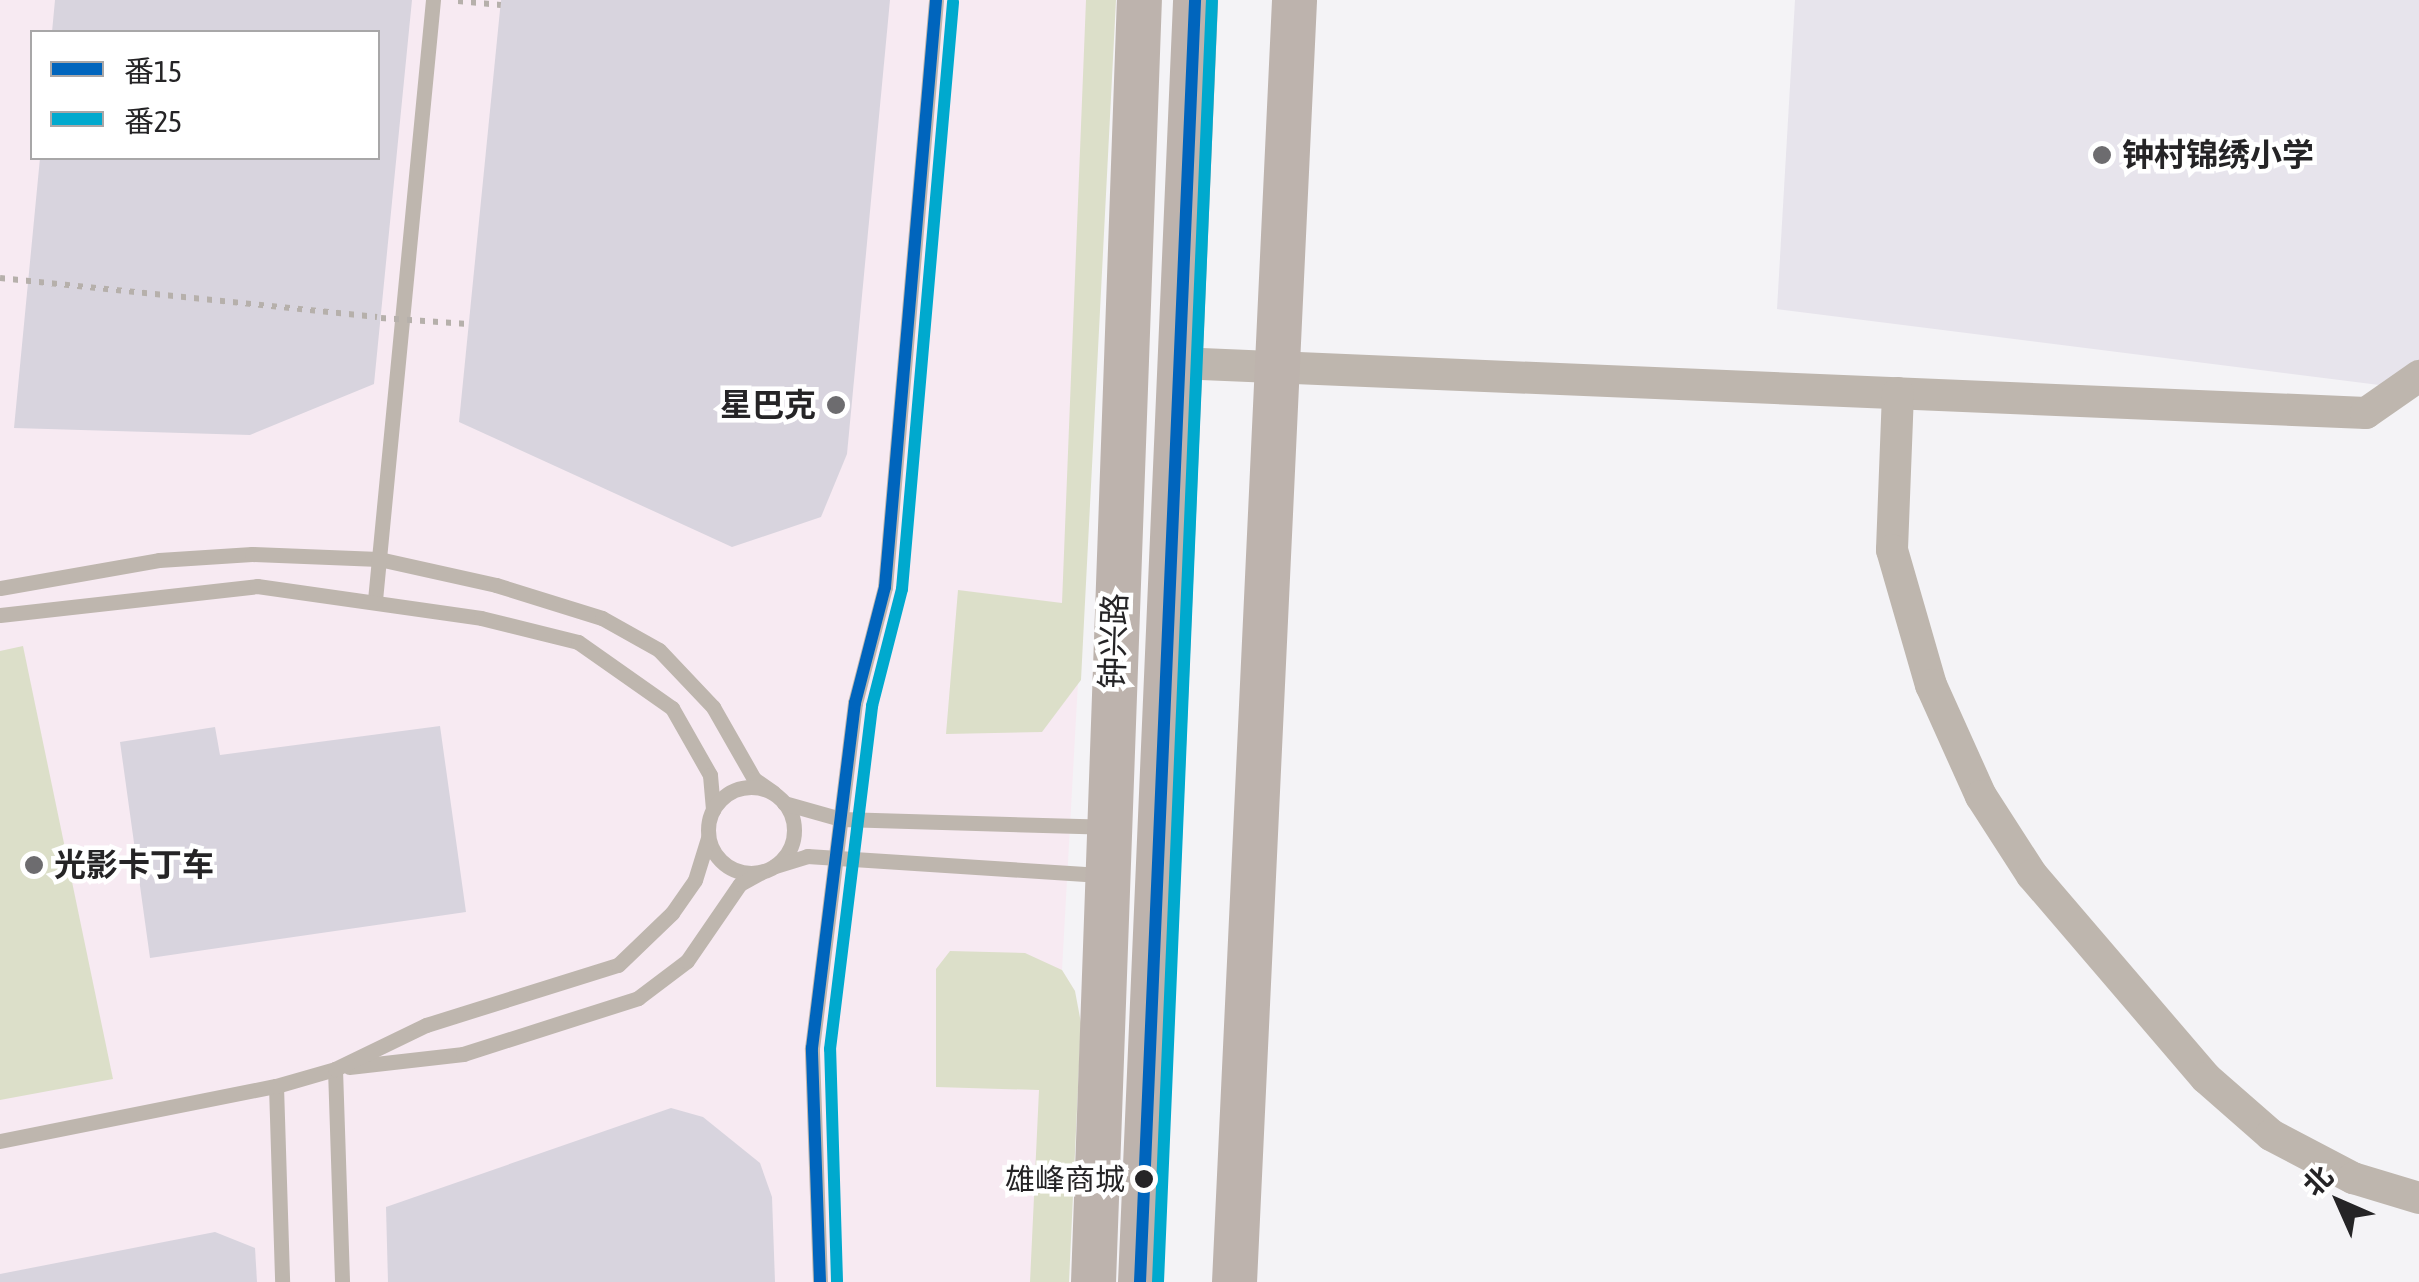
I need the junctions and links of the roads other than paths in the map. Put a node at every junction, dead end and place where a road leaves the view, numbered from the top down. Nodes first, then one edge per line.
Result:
1 (433, 0) edge
2 (936, 0) edge
3 (1139, 0) edge
4 (1195, 0) edge
5 (1294, 0) edge
6 (1178, 363) junction
7 (1277, 368) junction
8 (2419, 376) edge
9 (1898, 393) junction
10 (379, 559) junction
11 (0, 588) edge
12 (375, 600) junction
13 (0, 615) edge
14 (779, 798) junction
15 (713, 810) junction
16 (841, 819) junction
17 (1106, 827) junction
18 (708, 838) junction
19 (838, 858) junction
20 (769, 869) junction
21 (1112, 875) junction
22 (335, 1069) junction
23 (276, 1086) junction
24 (0, 1141) edge
25 (2419, 1198) edge
26 (282, 1282) edge
27 (342, 1282) edge
28 (820, 1282) edge
29 (1093, 1282) edge
30 (1140, 1282) edge
31 (1234, 1282) edge

1 - 10 lane
2 - 16 lane
3 - 17 main road, 钟兴路
4 - 6 main road, 钟兴路
5 - 7 main road
6 - 7 street
6 - 30 main road, 钟兴路
7 - 9 street
7 - 31 main road
8 - 9 street
9 - 25 street
10 - 11 lane
10 - 12 lane
10 - 14 lane
12 - 13 lane
12 - 15 lane
14 - 15 lane
14 - 16 lane
14 - 20 lane
15 - 18 lane
16 - 17 lane
16 - 19 lane
17 - 21 main road, 钟兴路
18 - 20 lane
18 - 22 lane
19 - 20 lane
19 - 21 lane
19 - 28 lane
20 - 22 lane
21 - 29 main road, 钟兴路
22 - 23 lane
22 - 27 lane
23 - 24 lane
23 - 26 lane

